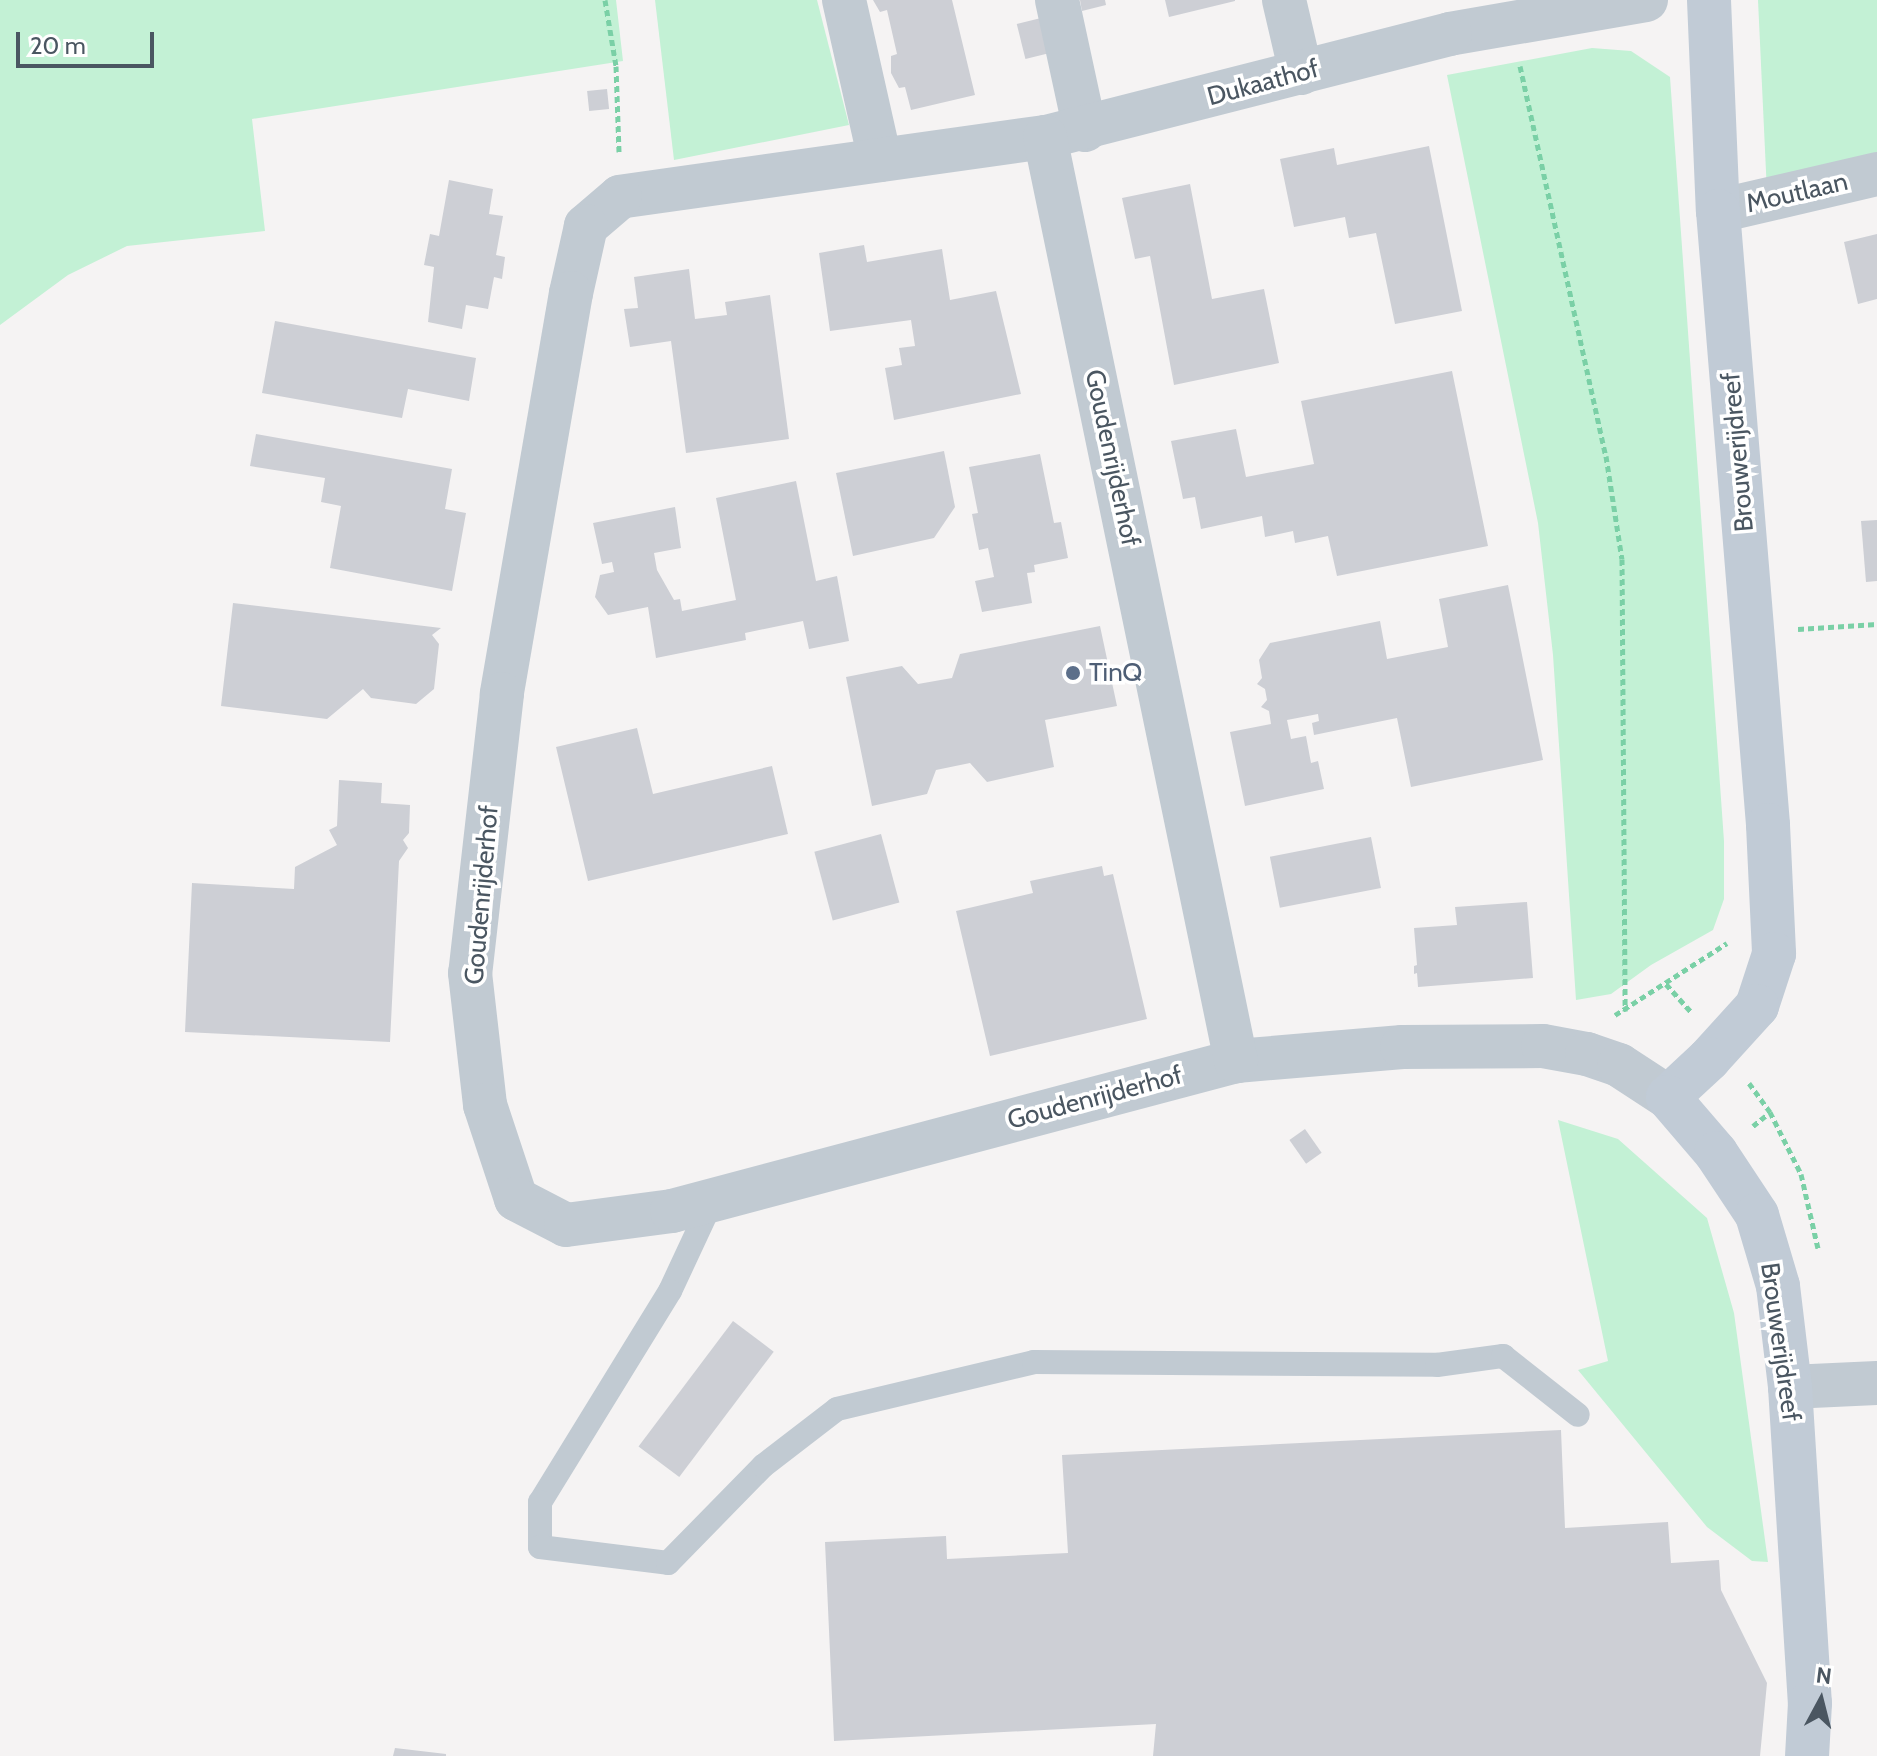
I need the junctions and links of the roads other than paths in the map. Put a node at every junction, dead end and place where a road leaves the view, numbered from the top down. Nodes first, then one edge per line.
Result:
1 (844, 0) edge
2 (1057, 0) edge
3 (1284, 0) edge
4 (1646, 0) edge
5 (1709, 0) edge
6 (1507, 11) edge
7 (1301, 73) junction
8 (1065, 134) junction
9 (880, 160) junction
10 (1877, 174) edge
11 (620, 197) joint
12 (1718, 211) junction
13 (1236, 1061) junction
14 (1668, 1097) junction
15 (712, 1201) junction
16 (1877, 1383) edge
17 (1790, 1387) junction
18 (1578, 1415) dead end
19 (1807, 1756) edge

1 - 9 street
2 - 8 street, Goudenrijderhof
3 - 7 street
4 - 6 street, Dukaathof
5 - 12 street, Brouwerijdreef
6 - 7 street, Dukaathof
7 - 8 street, Dukaathof
8 - 9 street, Dukaathof
8 - 13 street, Goudenrijderhof
9 - 11 street, Dukaathof
10 - 12 street, Moutlaan
11 - 15 street, Goudenrijderhof
12 - 14 street, Brouwerijdreef
13 - 14 street, Goudenrijderhof
13 - 15 street, Goudenrijderhof
14 - 17 street, Brouwerijdreef
15 - 18 lane
16 - 17 street
17 - 19 street, Brouwerijdreef

